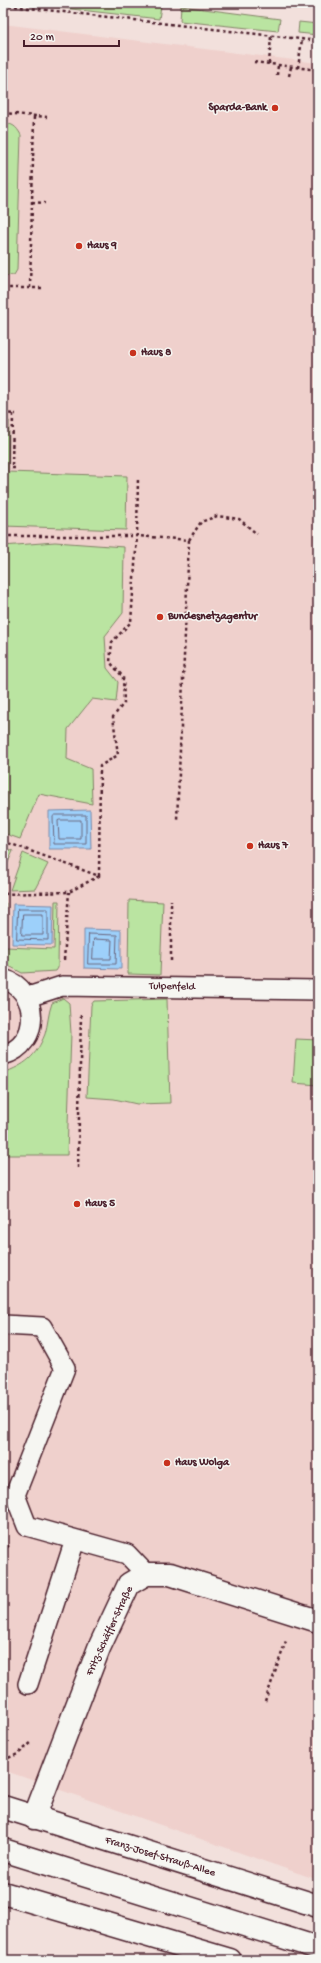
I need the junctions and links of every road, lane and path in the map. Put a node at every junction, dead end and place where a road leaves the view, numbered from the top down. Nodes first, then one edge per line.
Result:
1 (3, 5) edge
2 (271, 36) junction
3 (302, 39) junction
4 (318, 41) edge
5 (254, 62) dead end
6 (269, 64) junction
7 (278, 65) junction
8 (290, 67) junction
9 (298, 68) junction
10 (318, 70) edge
11 (277, 75) dead end
12 (290, 76) dead end
13 (3, 113) edge
14 (34, 116) junction
15 (47, 116) dead end
16 (32, 202) junction
17 (45, 203) dead end
18 (3, 288) edge
19 (30, 288) junction
20 (42, 288) dead end
21 (3, 413) edge
22 (15, 468) dead end
23 (138, 477) dead end
24 (257, 534) dead end
25 (3, 536) edge
26 (137, 536) junction
27 (189, 540) junction
28 (177, 820) dead end
29 (3, 841) edge
30 (99, 876) junction
31 (69, 892) junction
32 (3, 894) edge
33 (171, 900) dead end
34 (3, 978) edge
35 (62, 986) junction
36 (82, 986) junction
37 (170, 987) junction
38 (318, 990) edge
39 (28, 997) junction
40 (3, 1055) edge
41 (78, 1168) dead end
42 (3, 1325) edge
43 (75, 1540) junction
44 (146, 1574) junction
45 (318, 1621) edge
46 (286, 1640) dead end
47 (28, 1684) dead end
48 (265, 1701) dead end
49 (3, 1808) edge
50 (34, 1818) junction
51 (3, 1850) edge
52 (3, 1893) edge
53 (318, 1906) edge
54 (318, 1948) edge
55 (230, 1960) edge

1 - 2 path
2 - 3 path
2 - 6 path
3 - 4 path
3 - 9 path
5 - 6 path
6 - 7 path
7 - 8 path
7 - 11 path
8 - 9 path
8 - 12 path
9 - 10 path
13 - 14 path
14 - 15 path
14 - 16 path
16 - 17 path
16 - 19 path
18 - 19 path
19 - 20 path
21 - 22 path
23 - 26 path
24 - 27 path
25 - 26 path
26 - 27 path
26 - 30 path
27 - 28 path
29 - 30 path
30 - 31 path
31 - 32 path
31 - 35 path
33 - 37 path
34 - 39 lane
35 - 36 lane, Tulpenfeld
35 - 39 lane, Tulpenfeld
36 - 37 lane, Tulpenfeld
36 - 41 path
37 - 38 lane, Tulpenfeld
39 - 40 lane
42 - 43 lane
43 - 44 lane
43 - 47 lane
44 - 45 street
44 - 50 street, Fritz-Schäffer-Straße
46 - 48 path
49 - 50 street, Franz-Josef-Strauß-Allee
50 - 53 street, Franz-Josef-Strauß-Allee
51 - 54 street
52 - 55 street

